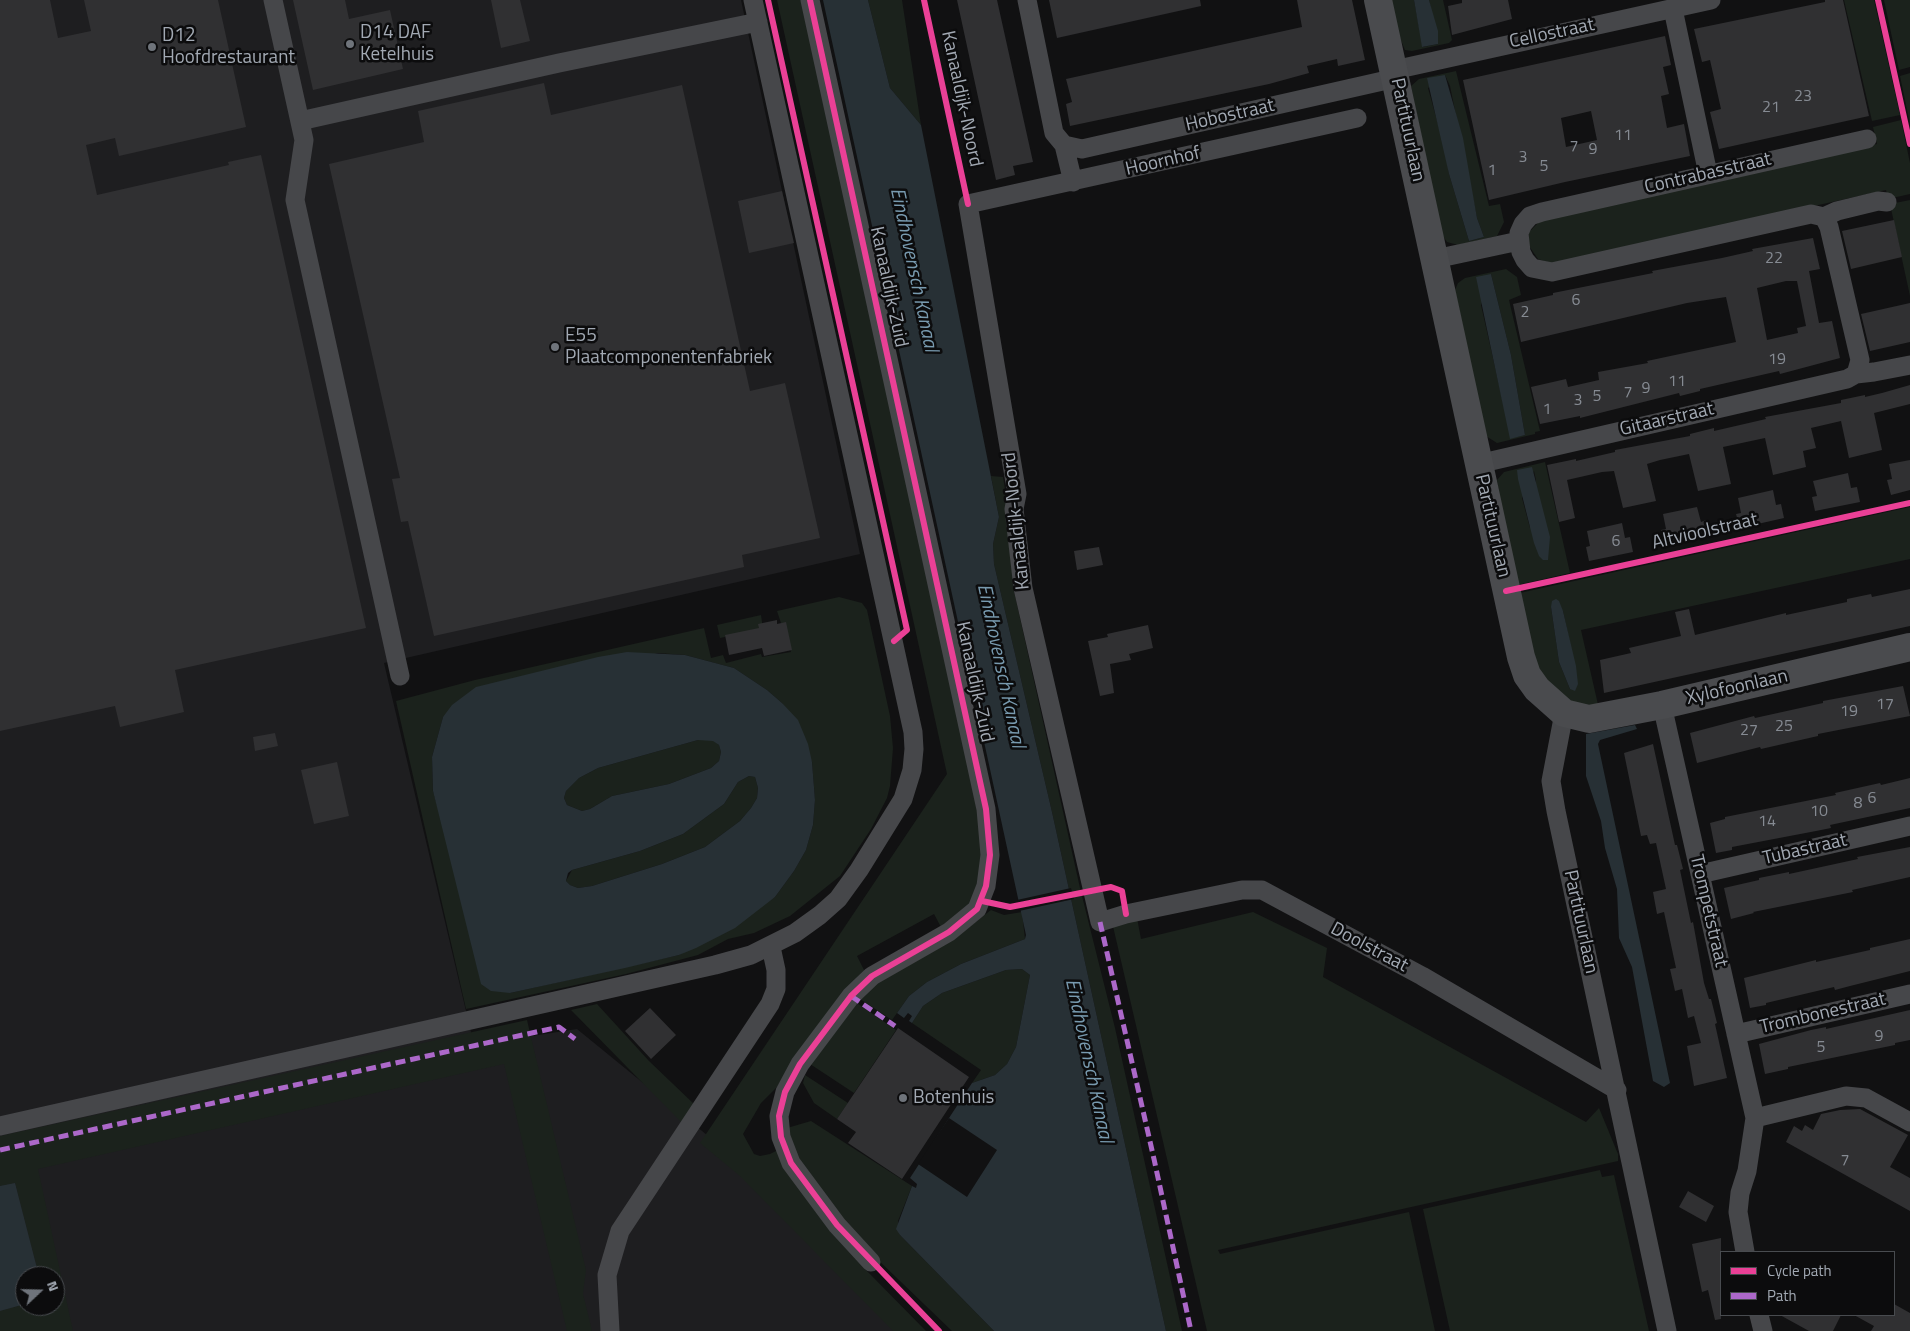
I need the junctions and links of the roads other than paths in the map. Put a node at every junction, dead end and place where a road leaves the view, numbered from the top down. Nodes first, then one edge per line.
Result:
1 (273, 0) edge
2 (753, 0) edge
3 (810, 0) edge
4 (1027, 0) edge
5 (1378, 0) edge
6 (1710, 0) edge
7 (1673, 9) junction
8 (758, 22) junction
9 (1395, 74) junction
10 (1357, 118) dead end
11 (300, 121) junction
12 (1866, 139) dead end
13 (1064, 145) junction
14 (1708, 174) junction
15 (1073, 182) junction
16 (1887, 202) dead end
17 (968, 204) joint
18 (1824, 218) junction
19 (1520, 246) junction
20 (1436, 265) junction
21 (1910, 364) edge
22 (1856, 374) junction
23 (1478, 464) junction
24 (1910, 647) edge
25 (400, 676) dead end
26 (1662, 706) junction
27 (1564, 713) junction
28 (1910, 826) edge
29 (1700, 874) junction
30 (1100, 922) joint
31 (771, 947) junction
32 (1910, 994) edge
33 (1736, 1034) junction
34 (1618, 1090) junction
35 (1755, 1118) junction
36 (1910, 1122) edge
37 (0, 1126) edge
38 (1745, 1251) edge
39 (871, 1262) dead end
40 (610, 1331) edge
41 (1668, 1331) edge

1 - 11 street
2 - 8 street
3 - 39 street, Kanaaldijk-Zuid
4 - 13 street
5 - 9 street, Partituurlaan
6 - 7 street, Cellostraat
7 - 9 street, Cellostraat
7 - 14 street
8 - 11 street
8 - 31 street
9 - 13 street, Hobostraat
9 - 20 street, Partituurlaan
10 - 15 street, Hoornhof
11 - 25 street
12 - 14 street, Contrabasstraat
13 - 15 street
14 - 19 street, Contrabasstraat
15 - 17 street, Hoornhof
16 - 18 street
17 - 30 street, Kanaaldijk-Noord
18 - 19 street
18 - 22 street
19 - 20 street
20 - 23 street, Partituurlaan
21 - 22 street, Gitaarstraat
22 - 23 street, Gitaarstraat
23 - 27 street, Partituurlaan
24 - 26 street, Xylofoonlaan
26 - 27 street, Xylofoonlaan
26 - 29 street, Trompetstraat
27 - 34 street, Partituurlaan
28 - 29 street, Tubastraat
29 - 33 street, Trompetstraat
30 - 34 street, Doolstraat
31 - 37 street
31 - 40 street
32 - 33 street, Trombonestraat
33 - 35 street, Trompetstraat
34 - 41 street, Partituurlaan
35 - 36 street
35 - 38 street, Trompetstraat

